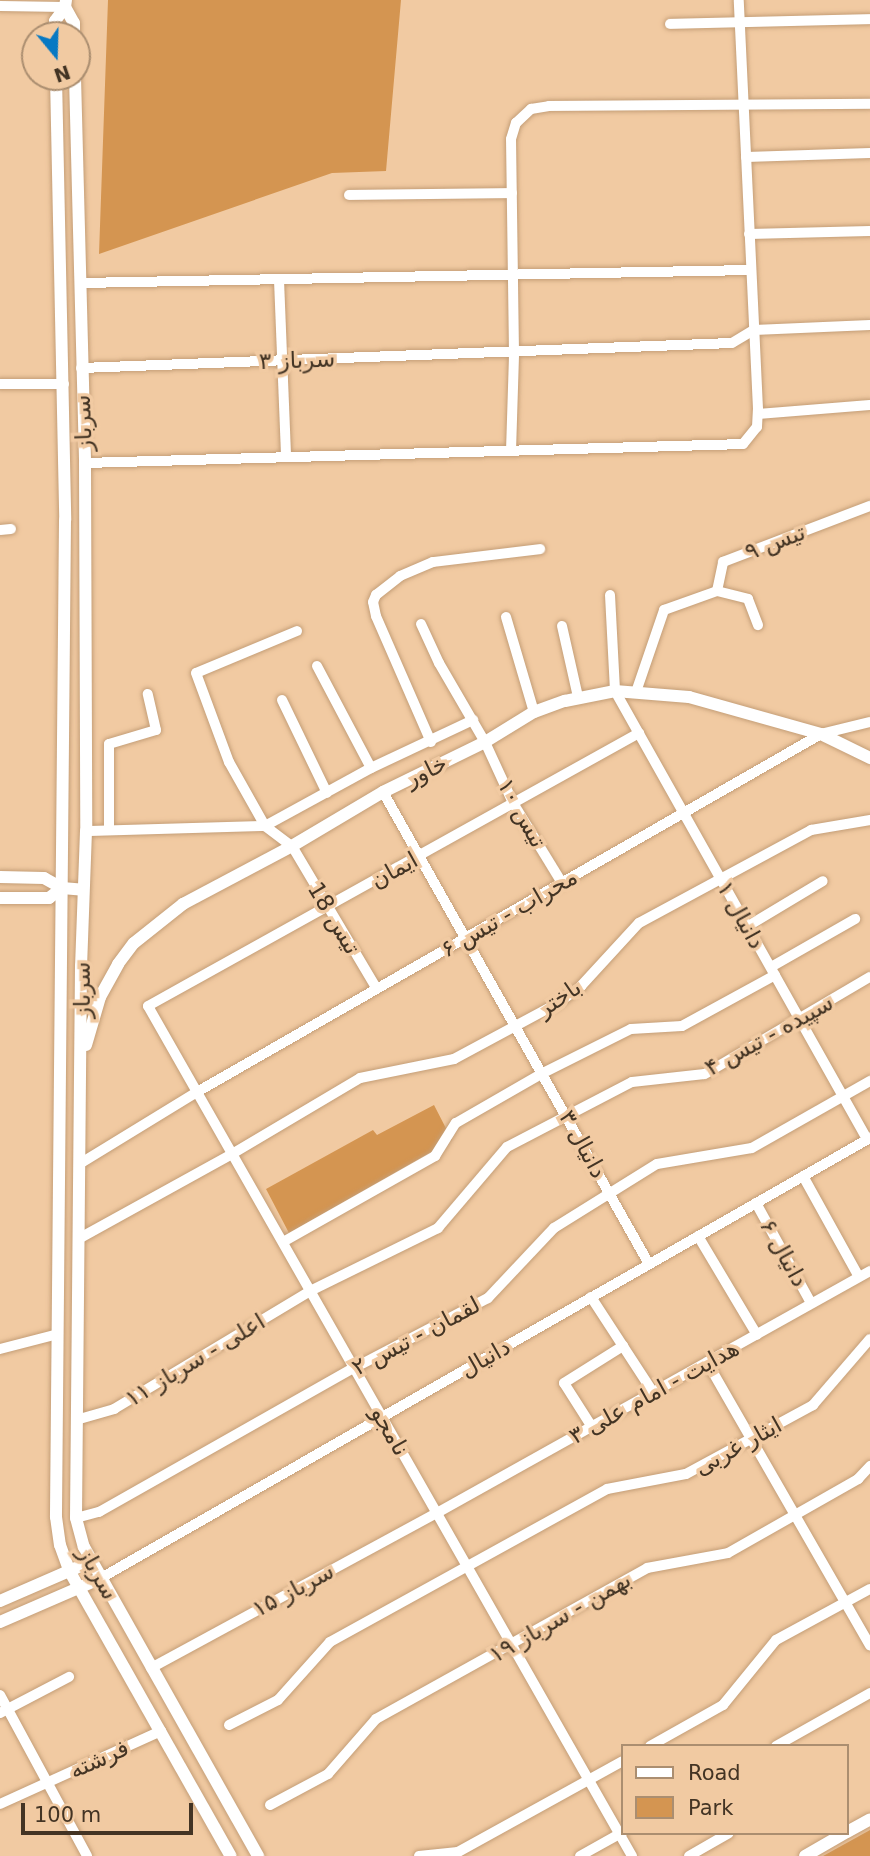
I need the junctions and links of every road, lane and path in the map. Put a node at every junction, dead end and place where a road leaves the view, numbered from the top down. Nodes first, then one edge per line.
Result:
1 (739, 0) edge
2 (65, 4) edge
3 (0, 6) edge
4 (870, 19) edge
5 (55, 21) edge
6 (73, 21) edge
7 (740, 23) junction
8 (670, 24) dead end
9 (56, 91) edge
10 (75, 91) edge
11 (870, 104) edge
12 (743, 106) junction
13 (870, 153) edge
14 (746, 157) junction
15 (512, 193) junction
16 (349, 195) dead end
17 (870, 231) edge
18 (749, 234) junction
19 (61, 257) junction
20 (79, 257) junction
21 (751, 270) junction
22 (513, 275) junction
23 (279, 279) junction
24 (80, 284) junction
25 (870, 326) edge
26 (754, 330) junction
27 (514, 353) junction
28 (282, 360) junction
29 (81, 368) junction
30 (0, 384) edge
31 (64, 384) junction
32 (870, 405) edge
33 (758, 414) junction
34 (511, 451) junction
35 (286, 457) junction
36 (85, 463) junction
37 (870, 506) edge
38 (65, 520) junction
39 (85, 522) junction
40 (540, 549) dead end
41 (717, 591) junction
42 (610, 595) dead end
43 (506, 617) dead end
44 (421, 624) dead end
45 (562, 625) dead end
46 (758, 625) dead end
47 (297, 631) dead end
48 (317, 666) dead end
49 (615, 691) junction
50 (636, 692) junction
51 (148, 694) dead end
52 (578, 697) junction
53 (282, 700) dead end
54 (534, 712) junction
55 (473, 720) junction
56 (870, 722) edge
57 (639, 733) junction
58 (821, 733) junction
59 (431, 742) junction
60 (485, 742) junction
61 (870, 758) edge
62 (371, 768) junction
63 (383, 792) junction
64 (327, 793) junction
65 (513, 803) junction
66 (684, 813) junction
67 (870, 820) edge
68 (265, 826) junction
69 (109, 830) junction
70 (86, 831) junction
71 (292, 846) junction
72 (419, 856) junction
73 (0, 877) edge
74 (721, 879) junction
75 (823, 881) dead end
76 (562, 883) junction
77 (62, 888) junction
78 (83, 890) junction
79 (0, 898) edge
80 (327, 907) junction
81 (855, 919) dead end
82 (748, 926) junction
83 (467, 937) junction
84 (81, 966) junction
85 (773, 971) junction
86 (113, 973) junction
87 (870, 977) edge
88 (377, 989) junction
89 (148, 1006) joint
90 (801, 1020) junction
91 (517, 1025) junction
92 (82, 1064) junction
93 (543, 1073) junction
94 (870, 1081) edge
95 (197, 1092) junction
96 (844, 1097) junction
97 (567, 1116) junction
98 (869, 1139) edge
99 (232, 1154) junction
100 (81, 1163) junction
101 (803, 1176) junction
102 (610, 1193) junction
103 (756, 1203) junction
104 (698, 1236) junction
105 (80, 1238) junction
106 (283, 1242) junction
107 (649, 1264) junction
108 (870, 1271) edge
109 (859, 1277) junction
110 (310, 1291) junction
111 (592, 1297) junction
112 (811, 1303) junction
113 (58, 1334) junction
114 (78, 1335) junction
115 (757, 1335) junction
116 (870, 1339) edge
117 (624, 1346) junction
118 (0, 1349) edge
119 (707, 1362) junction
120 (354, 1367) junction
121 (653, 1392) junction
122 (382, 1417) junction
123 (76, 1420) junction
124 (592, 1427) junction
125 (751, 1438) junction
126 (870, 1465) edge
127 (437, 1513) junction
128 (795, 1515) junction
129 (76, 1518) junction
130 (92, 1561) junction
131 (468, 1567) junction
132 (70, 1572) junction
133 (101, 1578) junction
134 (79, 1587) junction
135 (870, 1589) edge
136 (0, 1601) edge
137 (845, 1602) junction
138 (0, 1622) edge
139 (512, 1645) junction
140 (870, 1646) edge
141 (151, 1668) junction
142 (69, 1677) dead end
143 (870, 1693) edge
144 (0, 1695) edge
145 (3, 1712) edge
146 (229, 1725) dead end
147 (160, 1731) junction
148 (654, 1744) edge
149 (780, 1744) edge
150 (622, 1762) edge
151 (589, 1780) junction
152 (47, 1783) junction
153 (0, 1804) edge
154 (270, 1805) dead end
155 (870, 1819) edge
156 (849, 1831) edge
157 (621, 1833) edge
158 (726, 1835) edge
159 (842, 1835) edge
160 (82, 1854) edge
161 (231, 1856) edge
162 (258, 1856) edge
163 (419, 1856) edge
164 (580, 1856) edge
165 (632, 1856) edge
166 (689, 1856) edge
167 (805, 1856) edge

1 - 7 street
2 - 3 street
2 - 5 street
2 - 6 street
4 - 7 street
7 - 8 street
7 - 12 street
9 - 19 street, سرباز
10 - 20 street, سرباز
11 - 12 street
12 - 14 street
12 - 15 street
13 - 14 street
14 - 18 street
15 - 16 street
15 - 22 street
17 - 18 street
18 - 21 street
19 - 20 street
19 - 31 street, سرباز
20 - 24 street, سرباز
21 - 22 street
21 - 26 street
22 - 23 street
22 - 27 street
23 - 24 street
23 - 28 street
24 - 29 street, سرباز
25 - 26 street
26 - 27 street, سرباز ۳
26 - 33 street
27 - 28 street, سرباز ۳
27 - 34 street
28 - 29 street, سرباز ۳
28 - 35 street
29 - 36 street, سرباز
30 - 31 street
31 - 38 street, سرباز
32 - 33 street
33 - 34 street
34 - 35 street
35 - 36 street
36 - 39 street, سرباز
37 - 41 street, تیس ۹
38 - 39 street
38 - 77 street, سرباز
39 - 70 street, سرباز
40 - 59 street
41 - 46 street
41 - 50 street
42 - 49 street
43 - 54 street
44 - 55 street, تیس ۱۰
45 - 52 street
47 - 68 street
48 - 62 street
49 - 50 street, خاور
49 - 52 street, خاور
49 - 57 street, دانیال ۱
50 - 58 street, خاور
51 - 69 street
52 - 54 street, خاور
53 - 64 street
54 - 60 street, خاور
55 - 59 street
55 - 60 street, تیس ۱۰
56 - 58 street, محراب - تیس ۶
57 - 65 street, ایمان
57 - 66 street, دانیال ۱
58 - 61 street, خاور
58 - 66 street, محراب - تیس ۶
59 - 62 street
60 - 63 street, خاور
60 - 65 street, تیس ۱۰
62 - 64 street
63 - 71 street, خاور
63 - 72 street, دانیال ۳
64 - 68 street
65 - 72 street, ایمان
65 - 76 street, تیس ۱۰
66 - 74 street, دانیال ۱
66 - 76 street, محراب - تیس ۶
67 - 74 street, باختر
68 - 69 street
68 - 71 street
69 - 70 street
70 - 78 street, سرباز
71 - 80 street, تیس 18
71 - 86 street, خاور
72 - 80 street, ایمان
72 - 83 street, دانیال ۳
73 - 77 street
74 - 82 street, دانیال ۱
74 - 91 street, باختر
75 - 82 street
76 - 83 street, محراب - تیس ۶
77 - 78 street
77 - 79 street
77 - 113 street, سرباز
78 - 84 street, سرباز
80 - 88 street, تیس 18
80 - 89 street, ایمان
81 - 85 street
82 - 85 street, دانیال ۱
83 - 88 street, محراب - تیس ۶
83 - 91 street, دانیال ۳
84 - 86 street
84 - 92 street, سرباز
85 - 90 street, دانیال ۱
85 - 93 street
86 - 92 street, خاور
87 - 90 street, سپیده - تیس ۴
88 - 95 street, محراب - تیس ۶
89 - 95 street, نامجو
90 - 96 street, دانیال ۱
90 - 97 street, سپیده - تیس ۴
91 - 93 street, دانیال ۳
91 - 99 street, باختر
92 - 100 street, سرباز
93 - 97 street, دانیال ۳
93 - 106 street
94 - 96 street, لقمان - تیس ۲
95 - 99 street, نامجو
95 - 100 street, محراب - تیس ۶
96 - 98 street, دانیال ۱
96 - 102 street, لقمان - تیس ۲
97 - 102 street, دانیال ۳
97 - 110 street, سپیده - تیس ۴
98 - 101 street, دانیال
99 - 105 street, باختر
99 - 106 street, نامجو
100 - 105 street, سرباز
101 - 103 street, دانیال
101 - 109 street
102 - 107 street, دانیال ۳
102 - 120 street, لقمان - تیس ۲
103 - 104 street, دانیال
103 - 112 street, دانیال ۶
104 - 107 street, دانیال
104 - 115 street
105 - 114 street, سرباز
106 - 110 street, نامجو
107 - 111 street, دانیال
108 - 109 street, هدایت - امام علی ۳
109 - 112 street, هدایت - امام علی ۳
110 - 120 street, نامجو
110 - 123 street, اعلی - سرباز ۱۱
111 - 117 street
111 - 122 street, دانیال
112 - 115 street, هدایت - امام علی ۳
113 - 114 street
113 - 118 street
113 - 132 street, سرباز
114 - 123 street, سرباز
115 - 119 street, هدایت - امام علی ۳
116 - 125 street, ایثار غربی
117 - 121 street
117 - 124 street
119 - 121 street, هدایت - امام علی ۳
119 - 125 street
120 - 122 street, نامجو
120 - 129 street, لقمان - تیس ۲
121 - 124 street, هدایت - امام علی ۳
122 - 127 street, نامجو
122 - 133 street, دانیال
123 - 129 street, سرباز
124 - 127 street, هدایت - امام علی ۳
125 - 128 street
125 - 131 street, ایثار غربی
126 - 128 street, بهمن - سرباز ۱۹
127 - 131 street, نامجو
127 - 141 street, سرباز ۱۵
128 - 137 street
128 - 139 street, بهمن - سرباز ۱۹
129 - 130 street, سرباز
130 - 132 street
130 - 133 street, سرباز
131 - 139 street, نامجو
131 - 146 street, ایثار غربی
132 - 134 street, سرباز
132 - 136 street
133 - 134 street
133 - 141 street, سرباز
134 - 138 street
134 - 147 street, سرباز
135 - 137 street
137 - 140 street
137 - 148 street
139 - 151 street, نامجو
139 - 154 street, بهمن - سرباز ۱۹
141 - 162 street, سرباز
142 - 145 street
143 - 149 street
144 - 145 street
145 - 152 street
147 - 152 street, فرشته
147 - 161 street, سرباز
150 - 151 street
151 - 157 street, نامجو
151 - 163 street
152 - 153 street, فرشته
152 - 160 street
155 - 156 street
157 - 164 street
157 - 165 street, نامجو
158 - 166 street
159 - 167 street

